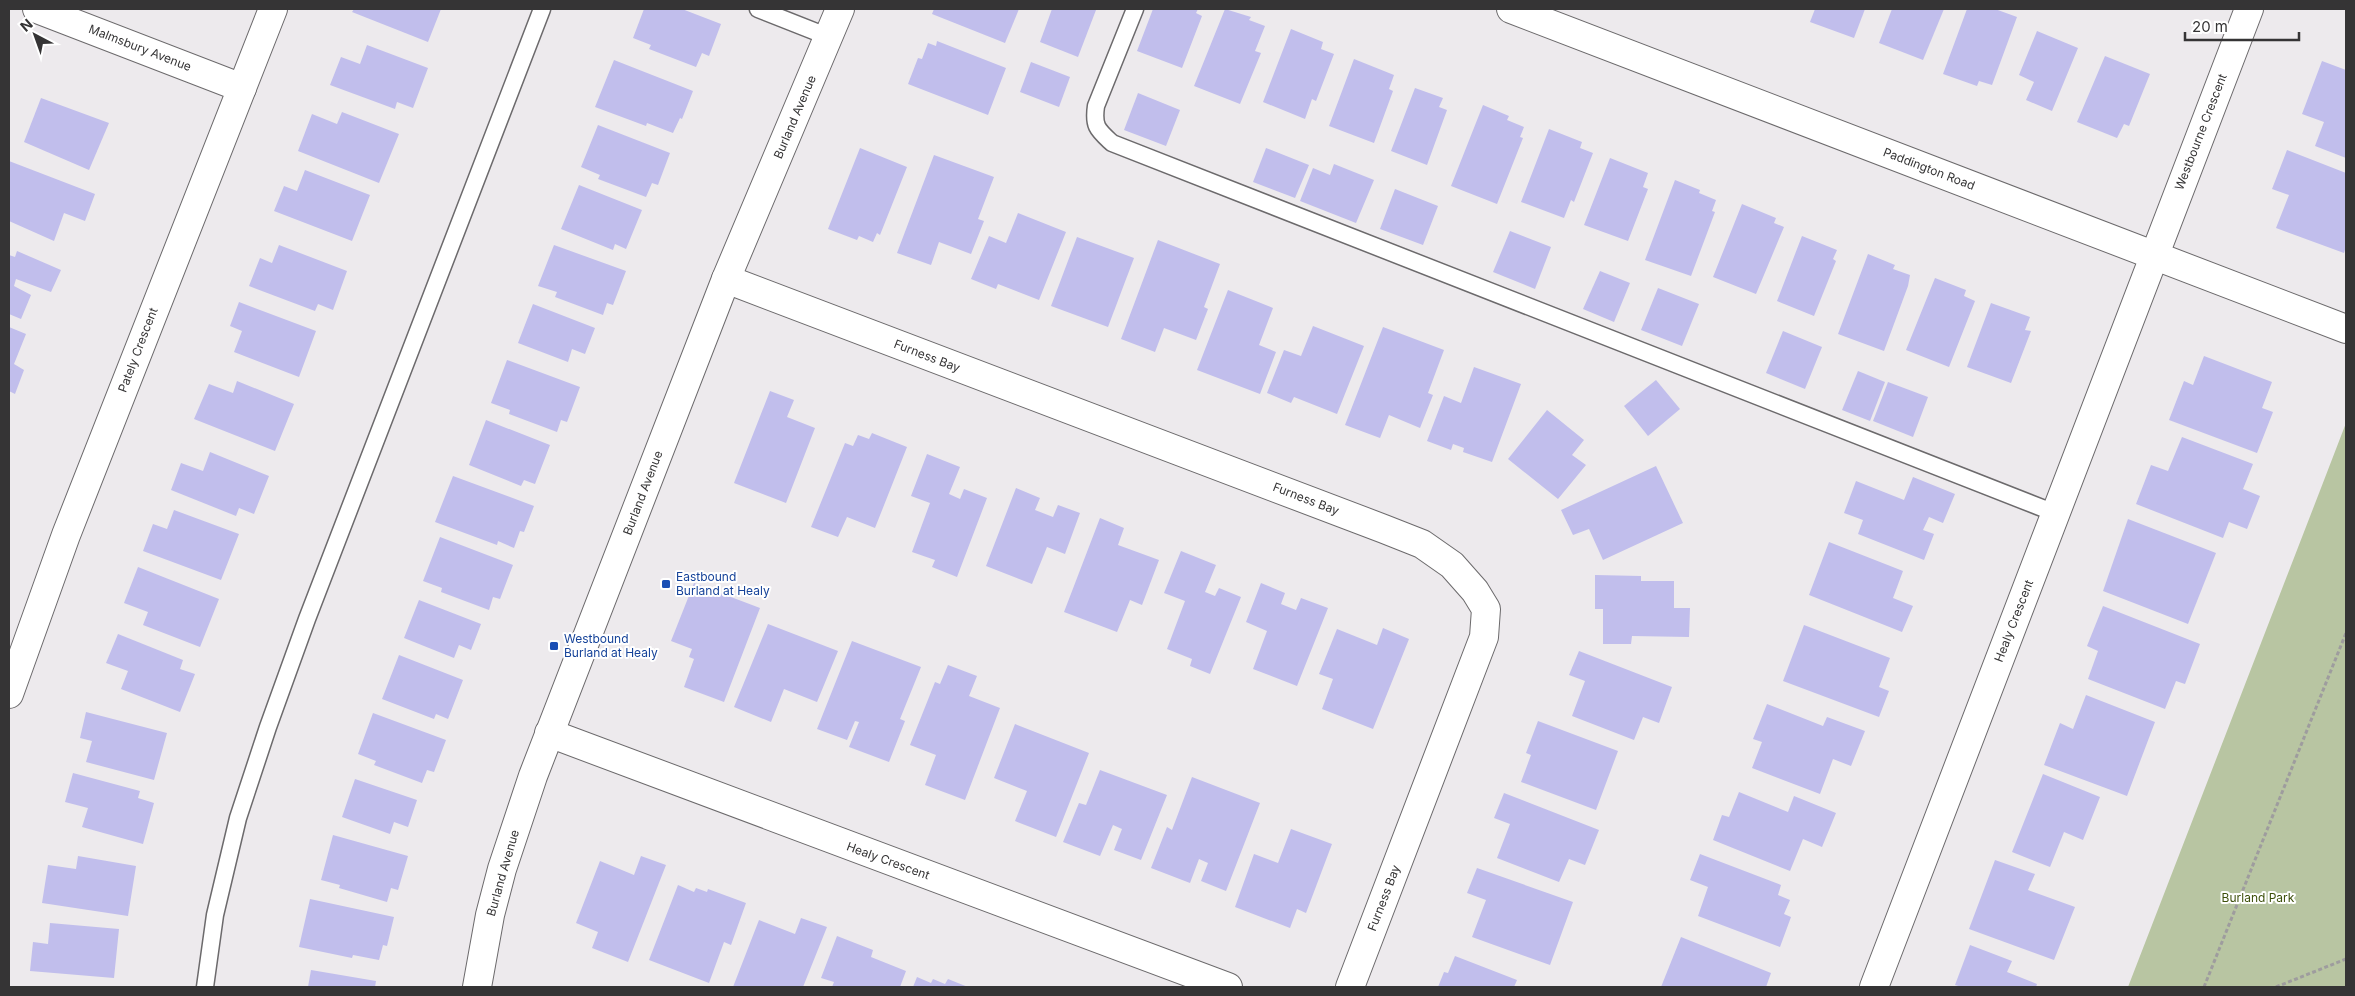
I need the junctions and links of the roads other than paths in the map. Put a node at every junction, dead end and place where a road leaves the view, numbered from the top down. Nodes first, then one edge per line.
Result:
1 (38, 9) edge
2 (273, 9) edge
3 (542, 9) edge
4 (758, 9) edge
5 (840, 9) edge
6 (1135, 9) edge
7 (1511, 9) edge
8 (2249, 9) edge
9 (829, 37) junction
10 (242, 88) junction
11 (2154, 255) junction
12 (726, 279) junction
13 (2346, 329) edge
14 (2056, 513) junction
15 (9, 694) edge
16 (549, 733) junction
17 (205, 987) edge
18 (477, 987) edge
19 (1228, 987) edge
20 (1350, 987) edge
21 (1874, 987) edge

1 - 10 street, Malmsbury Avenue
2 - 10 street, Pately Crescent
3 - 17 lane
4 - 9 lane
5 - 9 street, Burland Avenue
6 - 14 lane
7 - 11 street, Paddington Road
8 - 11 street, Westbourne Crescent
9 - 12 street, Burland Avenue
10 - 15 street, Pately Crescent
11 - 13 street, Paddington Road
11 - 14 street, Healy Crescent
12 - 16 street, Burland Avenue
12 - 20 street, Furness Bay
14 - 21 street, Healy Crescent
16 - 18 street, Burland Avenue
16 - 19 street, Healy Crescent

